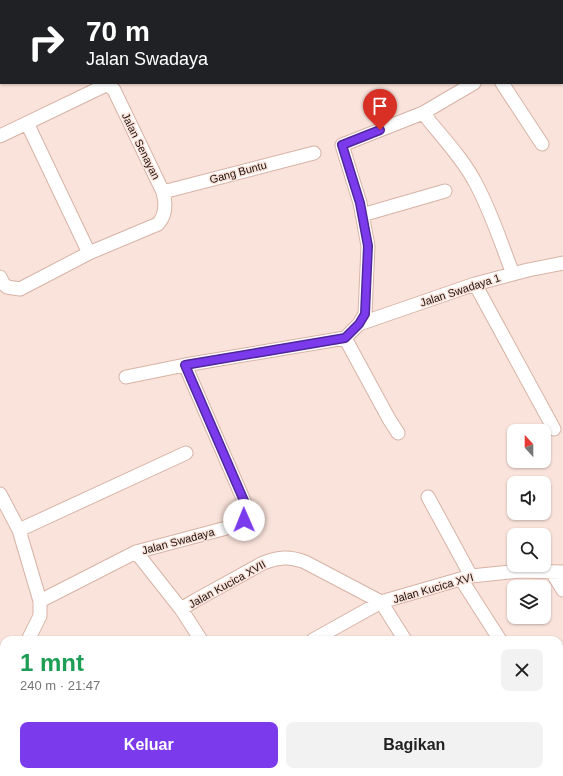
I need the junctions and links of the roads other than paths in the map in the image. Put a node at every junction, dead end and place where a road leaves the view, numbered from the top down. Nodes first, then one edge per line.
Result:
1 (472, 84) edge
2 (503, 84) edge
3 (423, 113) junction
4 (27, 123) junction
5 (0, 136) edge
6 (542, 144) dead end
7 (314, 153) dead end
8 (445, 191) dead end
9 (163, 192) junction
10 (362, 214) junction
11 (89, 253) junction
12 (563, 263) edge
13 (513, 274) junction
14 (0, 277) edge
15 (476, 284) junction
16 (359, 324) junction
17 (345, 338) junction
18 (185, 365) junction
19 (126, 377) dead end
20 (554, 429) dead end
21 (398, 433) dead end
22 (186, 453) dead end
23 (0, 494) edge
24 (428, 496) dead end
25 (19, 530) junction
26 (136, 552) junction
27 (557, 572) edge
28 (466, 577) junction
29 (563, 590) edge
30 (40, 601) junction
31 (381, 602) junction
32 (181, 609) junction
33 (30, 636) edge
34 (198, 636) edge
35 (320, 636) edge
36 (402, 636) edge
37 (498, 636) edge

1 - 3 street
2 - 6 street
3 - 10 street
3 - 13 street
4 - 5 street, Jalan Senayan
4 - 9 street, Jalan Senayan
4 - 11 street
7 - 9 street, Gang Buntu
8 - 10 street
9 - 11 street, Jalan Senayan
10 - 16 street
11 - 14 street, Jalan Senayan
12 - 13 street, Jalan Swadaya 1
13 - 15 street, Jalan Swadaya 1
15 - 16 street, Jalan Swadaya 1
15 - 20 street
16 - 17 street
17 - 18 street
17 - 21 street
18 - 19 street
18 - 26 street, Jalan Swadaya
22 - 25 street
23 - 25 street
24 - 28 street
25 - 30 street
26 - 30 street, Jalan Swadaya
26 - 32 street
27 - 28 street, Jalan Kucica XVI
27 - 29 street
28 - 31 street, Jalan Kucica XVI
28 - 37 street
30 - 33 street
31 - 32 street, Jalan Kucica XVII
31 - 35 street, Jalan Kucica XVI
31 - 36 street
32 - 34 street

